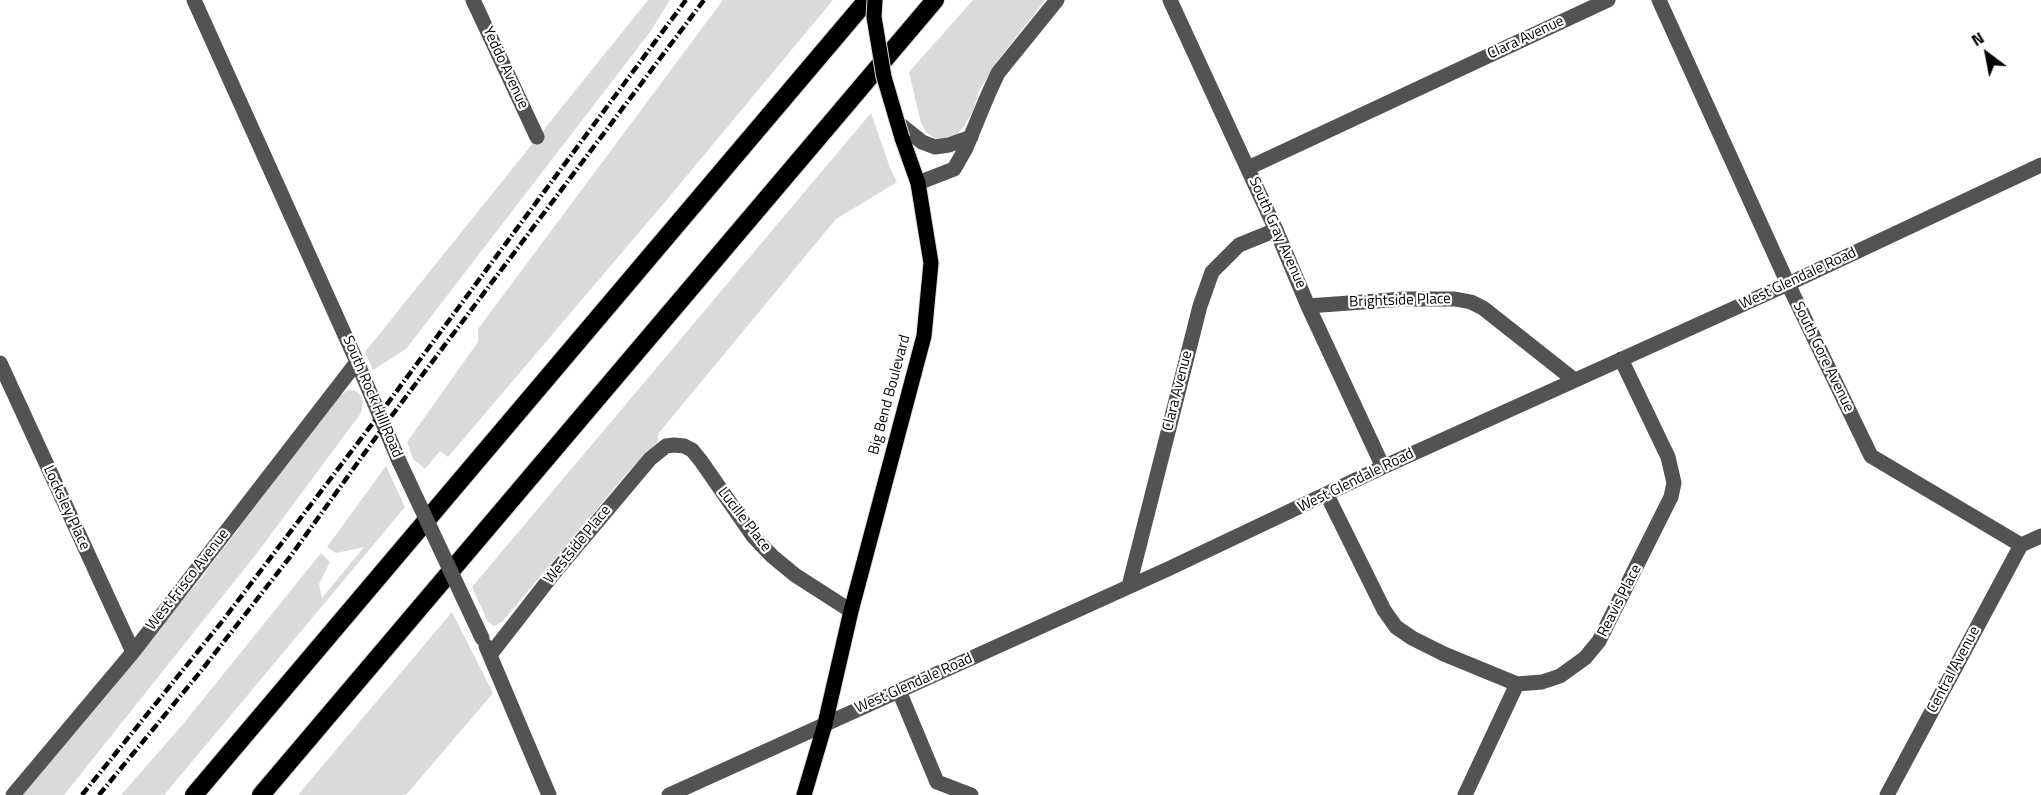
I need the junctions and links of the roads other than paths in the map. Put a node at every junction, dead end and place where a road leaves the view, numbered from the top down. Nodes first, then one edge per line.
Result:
1 (194, 0) edge
2 (473, 0) edge
3 (867, 0) edge
4 (875, 0) edge
5 (935, 0) edge
6 (1057, 0) edge
7 (1170, 0) edge
8 (1608, 0) edge
9 (1659, 0) edge
10 (898, 123) junction
11 (537, 137) dead end
12 (971, 137) junction
13 (2041, 165) edge
14 (1248, 168) junction
15 (918, 183) junction
16 (1276, 230) junction
17 (1788, 284) junction
18 (1308, 306) junction
19 (1621, 359) junction
20 (357, 362) junction
21 (0, 363) edge
22 (1573, 380) junction
23 (674, 444) joint
24 (1383, 467) junction
25 (1327, 495) junction
26 (2041, 536) edge
27 (2021, 545) junction
28 (1129, 586) junction
29 (851, 611) junction
30 (133, 652) junction
31 (490, 655) junction
32 (1517, 684) junction
33 (899, 691) junction
34 (825, 724) junction
35 (13, 795) edge
36 (194, 795) edge
37 (261, 795) edge
38 (549, 795) edge
39 (669, 795) edge
40 (804, 795) edge
41 (971, 795) edge
42 (1465, 795) edge
43 (1887, 795) edge

1 - 20 street, South Rock Hill Road
2 - 11 street, Yeddo Avenue
3 - 36 highway
4 - 10 main road, Big Bend Boulevard, bridge
5 - 37 highway
6 - 12 street
7 - 14 street, South Gray Avenue
8 - 14 street, Clara Avenue
9 - 17 street, South Gore Avenue
10 - 12 street
10 - 15 main road, Big Bend Boulevard, bridge
12 - 15 street
13 - 17 street, West Glendale Road
14 - 16 street, South Gray Avenue
15 - 29 main road, Big Bend Boulevard
16 - 18 street, South Gray Avenue
16 - 28 street, Clara Avenue
17 - 19 street, West Glendale Road
17 - 27 street, South Gore Avenue
18 - 22 street, Brightside Place
18 - 24 street, South Gray Avenue
19 - 22 street, West Glendale Road
19 - 32 street, Reavis Place
20 - 30 street, West Frisco Avenue
20 - 31 street, South Rock Hill Road, bridge
21 - 30 street, Locksley Place
22 - 24 street, West Glendale Road
23 - 29 street, Lucille Place
23 - 31 street, Westside Place
24 - 25 street, West Glendale Road
25 - 28 street, West Glendale Road
25 - 32 street
26 - 27 street
27 - 43 street, Central Avenue
28 - 33 street, West Glendale Road
29 - 34 main road, Big Bend Boulevard
30 - 35 street, West Frisco Avenue
31 - 38 street, South Rock Hill Road
32 - 42 street
33 - 34 street, West Glendale Road
33 - 41 street
34 - 39 street, West Glendale Road
34 - 40 main road, Big Bend Boulevard

